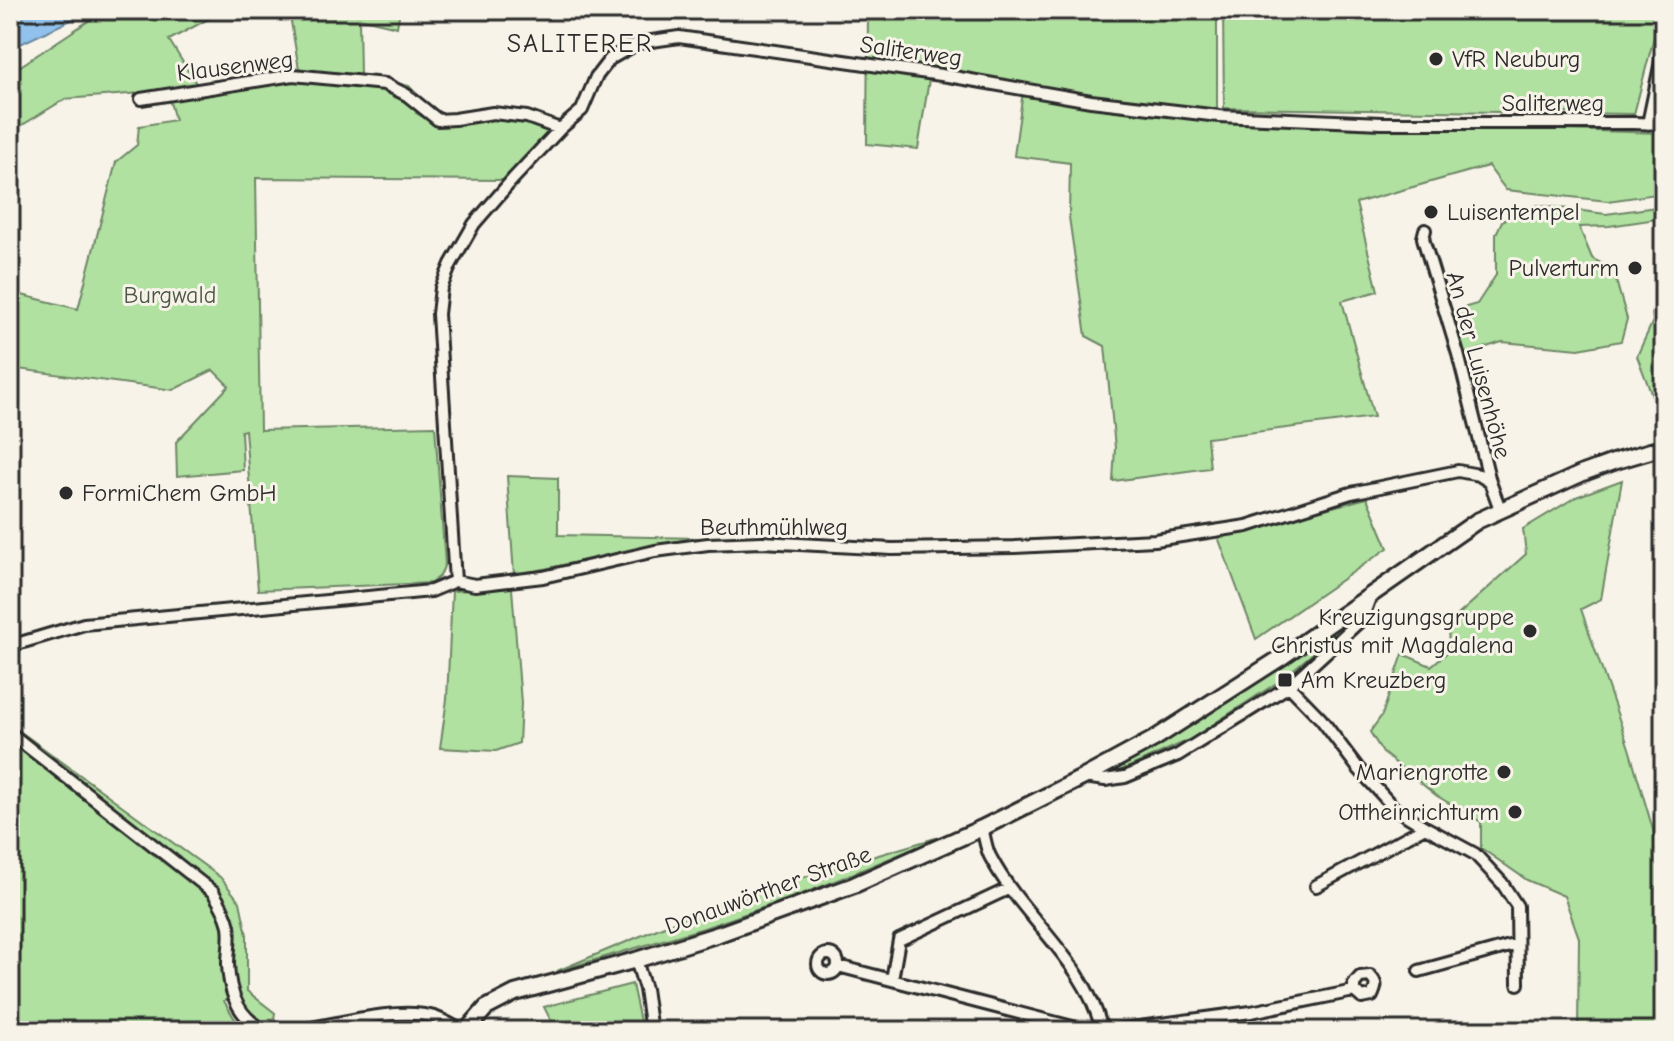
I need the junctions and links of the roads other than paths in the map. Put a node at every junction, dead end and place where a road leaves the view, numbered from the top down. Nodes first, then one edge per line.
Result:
1 (1664, 47) edge
2 (141, 99) dead end
3 (1648, 124) junction
4 (1664, 124) edge
5 (560, 129) junction
6 (1425, 230) dead end
7 (1664, 447) edge
8 (1490, 482) junction
9 (1500, 509) junction
10 (455, 581) junction
11 (1371, 595) junction
12 (10, 646) edge
13 (1289, 686) junction
14 (10, 733) edge
15 (1084, 777) junction
16 (1425, 827) junction
17 (982, 828) junction
18 (1316, 886) dead end
19 (1010, 888) junction
20 (1517, 944) junction
21 (636, 960) junction
22 (838, 966) dead end
23 (1419, 971) dead end
24 (892, 980) junction
25 (1518, 984) dead end
26 (1354, 991) dead end
27 (267, 1031) edge
28 (295, 1031) edge
29 (464, 1031) edge
30 (651, 1031) edge
31 (1088, 1031) edge
32 (1102, 1031) edge
33 (1109, 1031) edge

1 - 3 street
2 - 5 street, Klausenweg
3 - 4 street, Saliterweg
3 - 5 street, Saliterweg
5 - 10 street, Saliterweg
6 - 8 street, An der Luisenhöhe
7 - 9 main road, Donauwörther Straße
8 - 9 street, An der Luisenhöhe
8 - 10 street, Beuthmühlweg
9 - 11 main road, Donauwörther Straße
10 - 12 street, Beuthmühlweg
11 - 13 street, Donauwörther Straße
11 - 15 main road, Donauwörther Straße
13 - 15 street, Donauwörther Straße
13 - 16 street
14 - 27 street
15 - 17 main road, Donauwörther Straße
16 - 18 street
16 - 20 street
17 - 19 street
17 - 21 main road, Donauwörther Straße
19 - 24 street
19 - 32 street
20 - 23 street
20 - 25 street
21 - 29 main road, Donauwörther Straße
21 - 30 street
22 - 24 street
24 - 31 street
26 - 33 street
28 - 29 street

